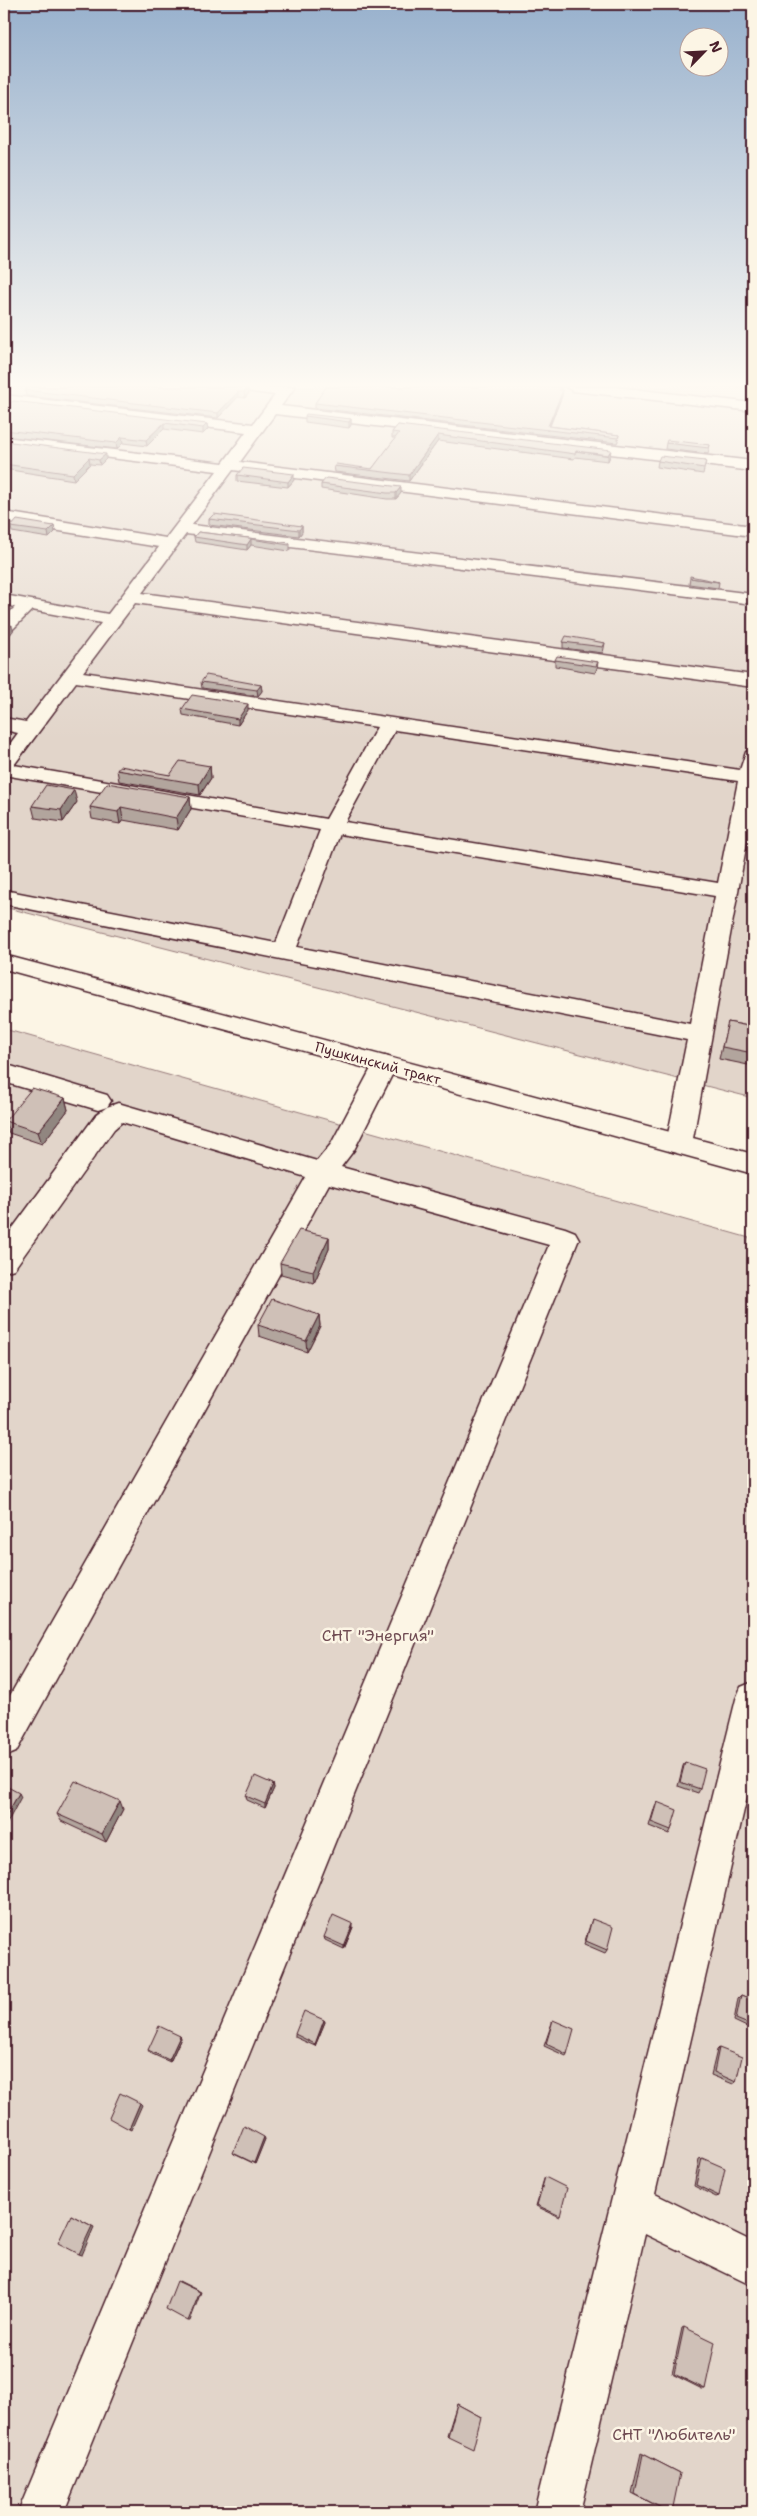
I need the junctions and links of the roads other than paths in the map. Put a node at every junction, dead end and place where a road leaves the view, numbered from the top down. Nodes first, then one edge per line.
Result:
1 (200, 504) edge
2 (530, 504) edge
3 (4, 516) edge
4 (182, 528) junction
5 (753, 532) edge
6 (170, 544) junction
7 (130, 596) junction
8 (753, 599) edge
9 (4, 600) edge
10 (28, 605) junction
11 (113, 620) junction
12 (4, 628) edge
13 (71, 676) junction
14 (753, 681) edge
15 (389, 723) junction
16 (4, 724) edge
17 (30, 729) junction
18 (4, 765) edge
19 (751, 766) edge
20 (4, 769) edge
21 (332, 826) junction
22 (727, 891) junction
23 (4, 896) edge
24 (284, 952) junction
25 (4, 962) edge
26 (700, 1034) junction
27 (385, 1065) junction
28 (4, 1073) edge
29 (98, 1101) dead end
30 (679, 1144) junction
31 (753, 1164) edge
32 (322, 1172) junction
33 (4, 1261) edge
34 (753, 1699) edge
35 (4, 1740) edge
36 (630, 2204) junction
37 (753, 2265) edge
38 (41, 2512) edge
39 (557, 2512) edge

1 - 4 main road
2 - 5 main road
3 - 6 main road
4 - 6 main road
4 - 8 main road
6 - 7 main road
7 - 11 main road
7 - 14 main road
9 - 10 main road
10 - 11 main road
10 - 12 main road
11 - 13 main road
13 - 15 main road
13 - 17 main road
15 - 19 main road
15 - 21 main road
16 - 17 main road
17 - 18 main road
19 - 22 main road
20 - 21 main road
21 - 22 main road
21 - 24 main road
22 - 26 main road
23 - 24 main road
24 - 26 main road
25 - 27 main road, Пушкинский тракт
26 - 30 main road
27 - 30 main road, Пушкинский тракт
27 - 32 main road
28 - 29 main road
30 - 31 main road, Пушкинский тракт
32 - 33 main road
32 - 35 main road
32 - 38 main road
34 - 36 main road
36 - 37 main road
36 - 39 main road

